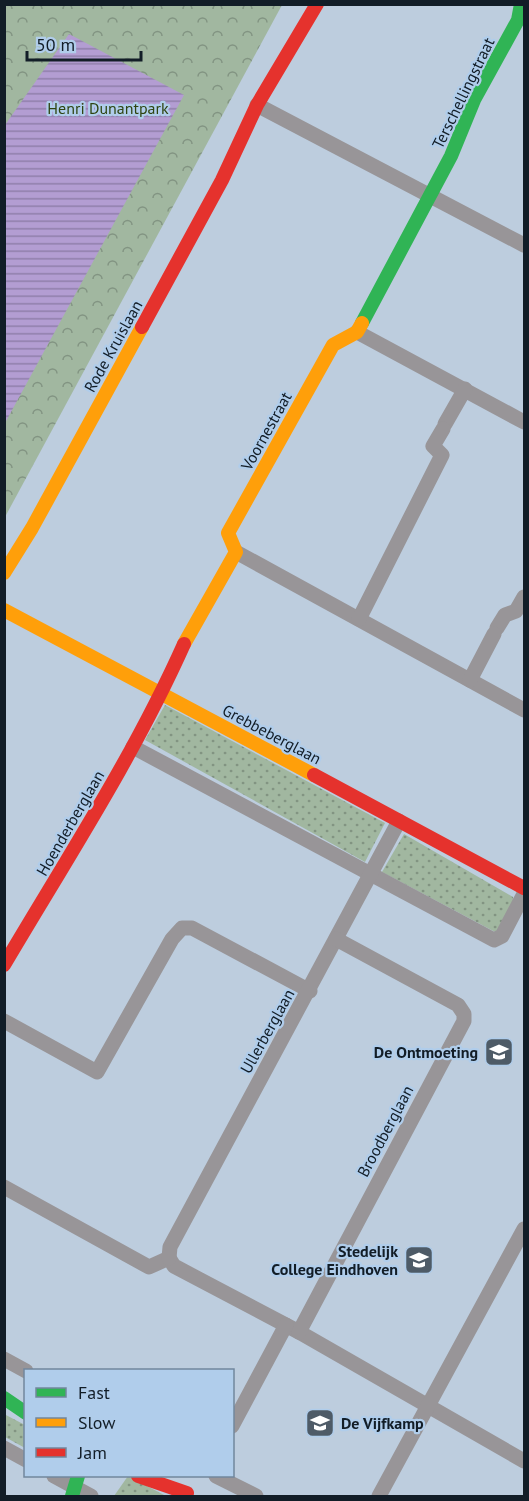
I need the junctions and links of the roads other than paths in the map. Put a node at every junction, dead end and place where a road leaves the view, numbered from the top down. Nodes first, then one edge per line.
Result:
1 (317, 4) edge
2 (521, 4) edge
3 (521, 24) edge
4 (262, 108) junction
5 (432, 195) junction
6 (525, 245) edge
7 (357, 332) junction
8 (465, 389) junction
9 (525, 422) edge
10 (32, 528) junction
11 (236, 552) junction
12 (4, 573) edge
13 (6, 596) edge
14 (525, 597) edge
15 (4, 610) edge
16 (359, 619) junction
17 (470, 681) junction
18 (161, 696) junction
19 (525, 710) edge
20 (133, 747) junction
21 (399, 821) junction
22 (371, 873) junction
23 (525, 888) edge
24 (525, 894) edge
25 (336, 939) junction
26 (4, 965) edge
27 (310, 991) junction
28 (4, 1021) edge
29 (4, 1187) edge
30 (525, 1229) edge
31 (169, 1258) junction
32 (292, 1329) junction
33 (4, 1359) edge
34 (24, 1370) edge
35 (4, 1390) edge
36 (24, 1396) edge
37 (4, 1398) edge
38 (429, 1406) junction
39 (24, 1412) edge
40 (234, 1423) edge
41 (4, 1448) edge
42 (24, 1459) edge
43 (525, 1461) edge
44 (56, 1477) edge
45 (89, 1477) edge
46 (141, 1477) edge
47 (166, 1477) edge
48 (218, 1477) edge
49 (75, 1487) edge
50 (191, 1495) edge
51 (91, 1497) edge
52 (256, 1497) edge
53 (378, 1497) edge

1 - 4 street, Rode Kruislaan
2 - 3 street, Terschellingstraat
3 - 5 street, Terschellingstraat
4 - 5 street
4 - 10 street, Rode Kruislaan
5 - 6 street
5 - 7 street
7 - 8 street
7 - 11 street, Voornestraat
8 - 9 street
8 - 16 street
10 - 12 street, Rode Kruislaan
10 - 13 street, Rode Kruislaan
11 - 16 street
11 - 18 street
14 - 17 street
15 - 18 street, Grebbeberglaan
16 - 17 street
17 - 19 street
18 - 20 street, Hoenderberglaan
18 - 21 street, Grebbeberglaan
20 - 22 street
20 - 26 street, Hoenderberglaan
21 - 22 street, Ullerberglaan
21 - 23 street, Grebbeberglaan
22 - 24 street
22 - 25 street, Ullerberglaan
25 - 27 street, Ullerberglaan
25 - 32 street, Broodberglaan
27 - 28 street
27 - 31 street, Ullerberglaan
29 - 31 street
30 - 38 street
31 - 32 street
32 - 38 street
32 - 40 street, Broodberglaan
33 - 34 street
35 - 36 street
37 - 39 street
38 - 43 street
38 - 53 street
41 - 42 street
44 - 49 street
45 - 49 street
46 - 50 street
47 - 50 street
48 - 52 street
49 - 51 street

